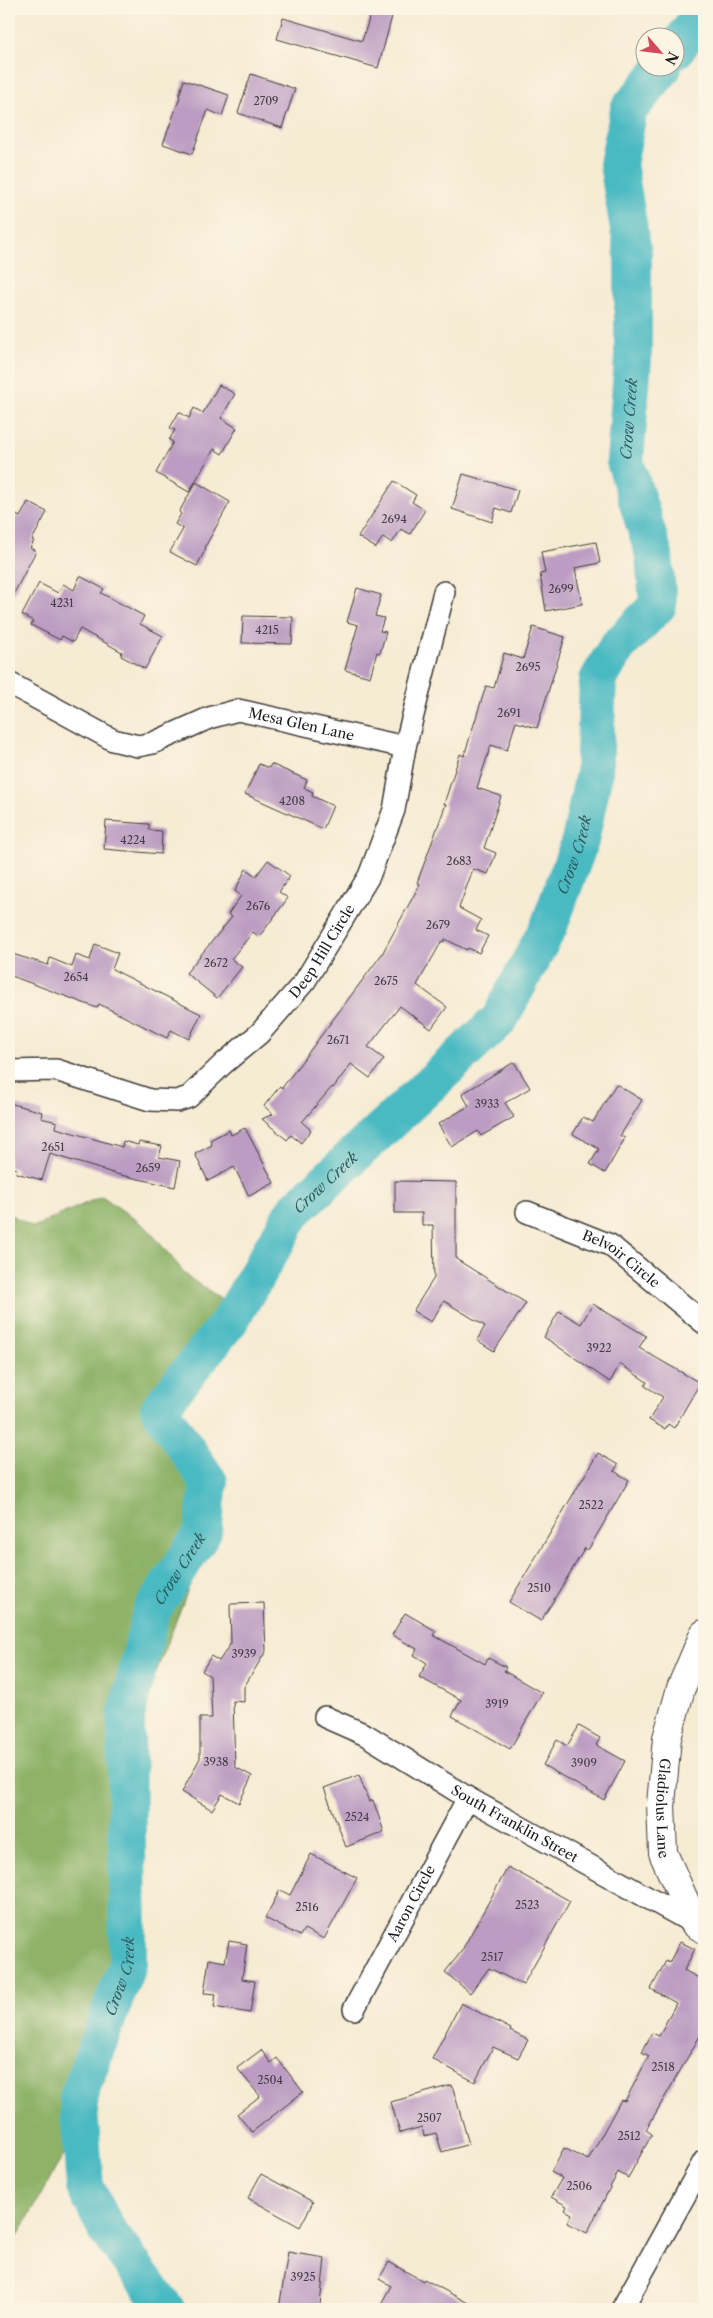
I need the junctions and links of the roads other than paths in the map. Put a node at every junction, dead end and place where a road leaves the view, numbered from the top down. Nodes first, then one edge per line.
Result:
1 (444, 592) dead end
2 (9, 683) edge
3 (405, 747) junction
4 (9, 1071) edge
5 (527, 1212) dead end
6 (704, 1323) edge
7 (704, 1634) edge
8 (325, 1717) dead end
9 (468, 1798) junction
10 (699, 1926) edge
11 (354, 2009) dead end
12 (704, 2161) edge
13 (622, 2309) edge

1 - 3 street, Deep Hill Circle
2 - 3 street, Mesa Glen Lane
3 - 4 street, Deep Hill Circle
5 - 6 street, Belvoir Circle
7 - 10 street, Gladiolus Lane
8 - 9 street, South Franklin Street
9 - 10 street, South Franklin Street
9 - 11 street, Aaron Circle
12 - 13 street

